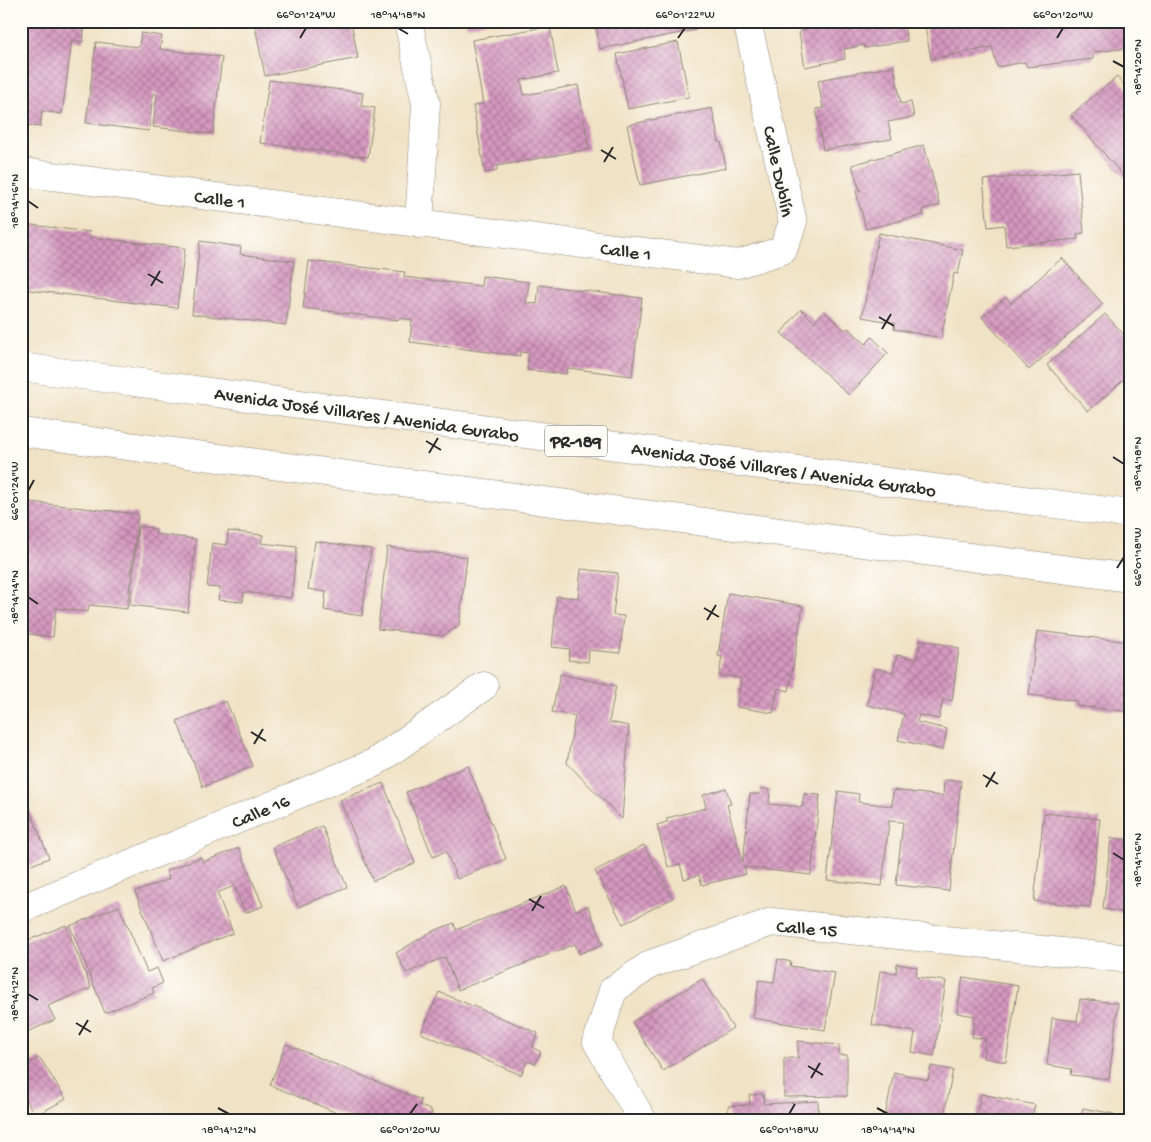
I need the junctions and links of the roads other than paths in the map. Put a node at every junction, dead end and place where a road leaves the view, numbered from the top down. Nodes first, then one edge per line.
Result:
1 (408, 21) edge
2 (747, 21) edge
3 (21, 172) edge
4 (419, 224) junction
5 (684, 258) joint
6 (21, 367) edge
7 (21, 432) edge
8 (1130, 514) edge
9 (1130, 578) edge
10 (484, 686) dead end
11 (21, 909) edge
12 (1130, 959) edge
13 (643, 1121) edge

1 - 4 street
2 - 5 street, Calle Dublín
3 - 4 street, Calle 1
4 - 5 street, Calle 1
6 - 8 street, Avenida José Villares / Avenida Gurabo / PR-189
7 - 9 street
10 - 11 street, Calle 16
12 - 13 street, Calle 15

